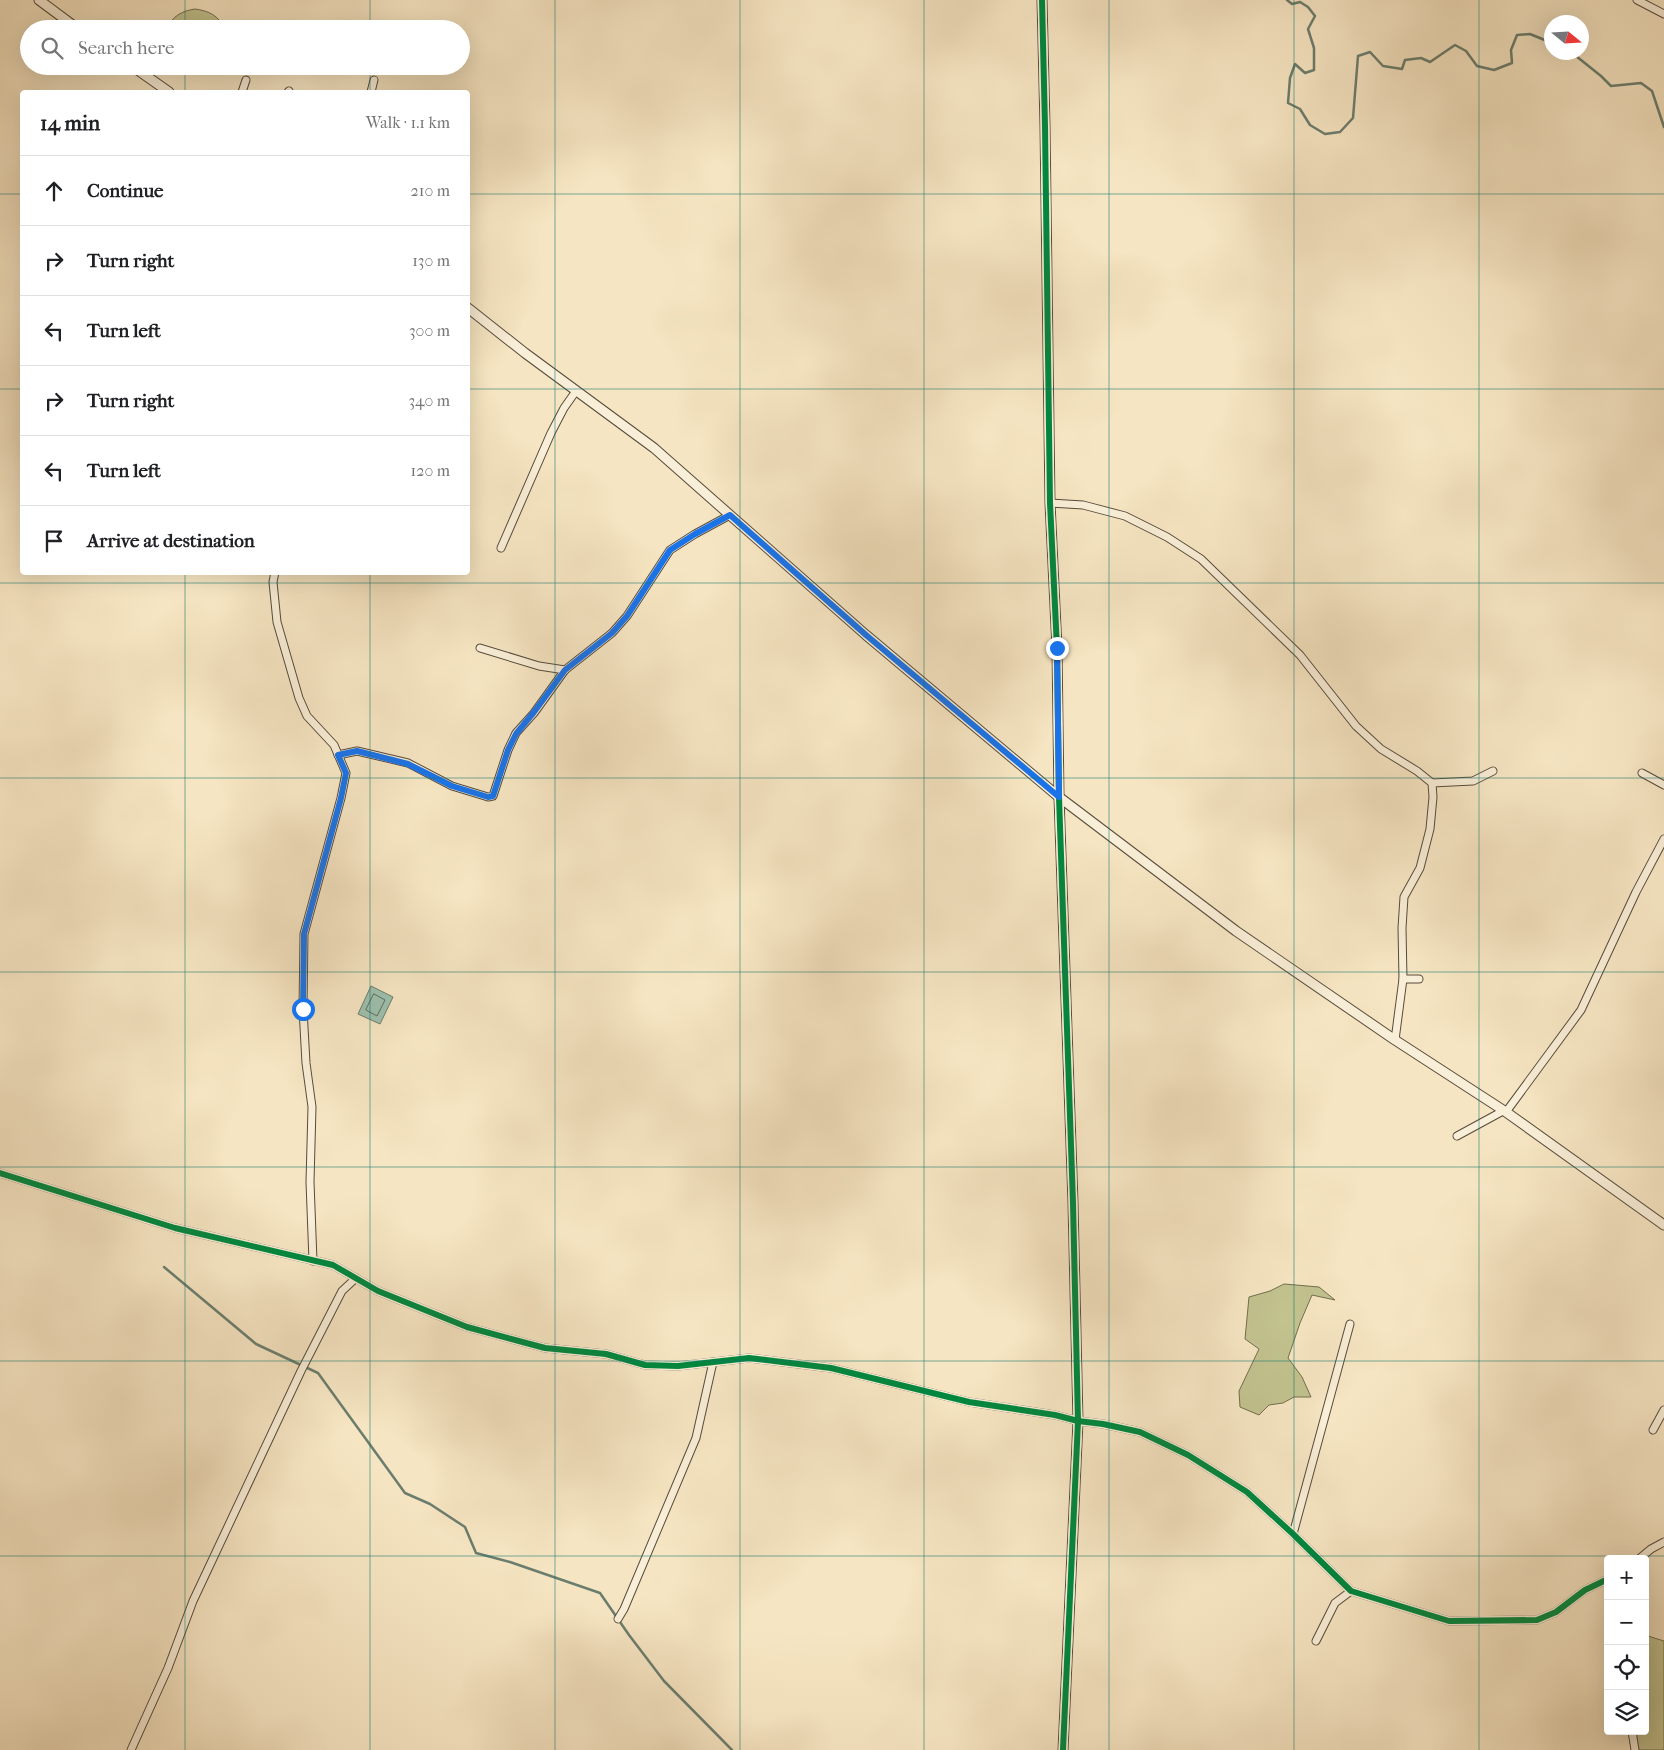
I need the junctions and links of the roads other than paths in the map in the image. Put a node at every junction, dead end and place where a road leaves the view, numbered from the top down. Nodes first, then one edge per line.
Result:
1 (39, 0) edge
2 (1042, 0) edge
3 (1636, 0) edge
4 (1664, 14) edge
5 (66, 20) edge
6 (145, 75) edge
7 (246, 80) dead end
8 (374, 80) dead end
9 (167, 90) edge
10 (243, 90) edge
11 (372, 90) edge
12 (470, 310) edge
13 (576, 391) junction
14 (1050, 503) junction
15 (730, 515) junction
16 (501, 548) dead end
17 (274, 575) edge
18 (480, 648) dead end
19 (565, 670) junction
20 (338, 755) junction
21 (1492, 771) dead end
22 (1642, 773) dead end
23 (1432, 783) junction
24 (1664, 785) edge
25 (1059, 797) junction
26 (1664, 839) edge
27 (1418, 978) dead end
28 (1403, 979) junction
29 (1394, 1040) junction
30 (1504, 1112) junction
31 (1457, 1136) dead end
32 (0, 1173) edge
33 (1664, 1225) edge
34 (313, 1261) junction
35 (356, 1278) junction
36 (1350, 1324) dead end
37 (713, 1362) junction
38 (1664, 1410) edge
39 (1078, 1421) junction
40 (1653, 1430) dead end
41 (1293, 1534) junction
42 (1664, 1542) edge
43 (1644, 1555) edge
44 (1604, 1581) edge
45 (1351, 1591) junction
46 (618, 1619) dead end
47 (1316, 1641) dead end
48 (1633, 1735) edge
49 (131, 1750) edge
50 (1063, 1750) edge
51 (1635, 1750) edge

1 - 5 street
2 - 14 street
3 - 4 street
6 - 9 street
7 - 10 street
8 - 11 street
12 - 13 street
13 - 15 street
13 - 16 street
14 - 23 street
14 - 25 street
15 - 19 street
15 - 25 street
17 - 20 street
18 - 19 street
19 - 20 street
20 - 34 street
21 - 23 street
22 - 24 street
23 - 28 street
25 - 29 street
25 - 39 street
26 - 30 street
27 - 28 street
28 - 29 street
29 - 30 street
30 - 31 street
30 - 33 street
32 - 34 street
34 - 35 street
35 - 37 street
35 - 49 street
36 - 41 street
37 - 39 street
37 - 46 street
38 - 40 street
39 - 41 street
39 - 50 street
41 - 45 street
42 - 43 street
44 - 45 street
45 - 47 street
48 - 51 street

